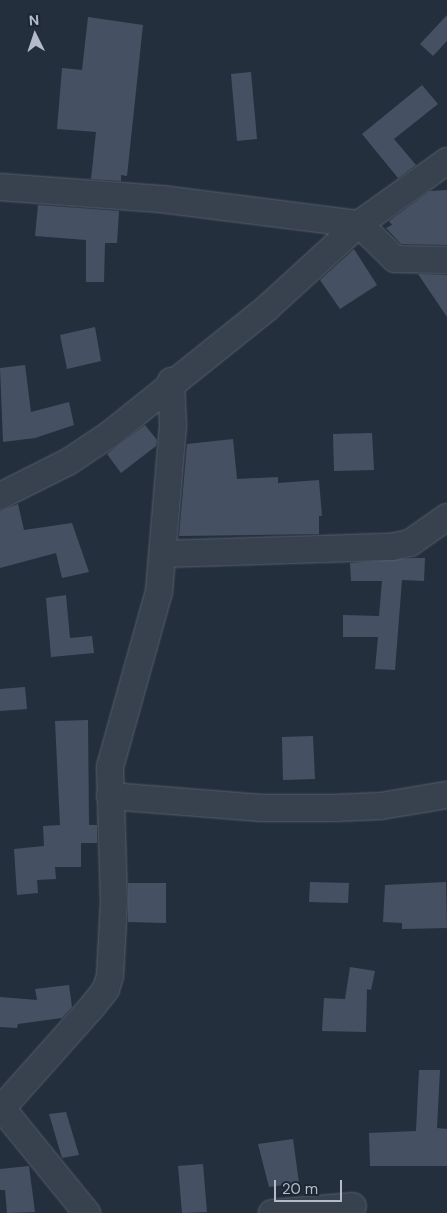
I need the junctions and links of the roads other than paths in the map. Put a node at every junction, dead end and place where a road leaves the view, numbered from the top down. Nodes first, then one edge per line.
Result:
1 (447, 161) edge
2 (0, 188) edge
3 (359, 224) junction
4 (447, 260) edge
5 (171, 381) junction
6 (0, 496) edge
7 (447, 518) edge
8 (164, 554) junction
9 (447, 795) edge
10 (110, 796) junction
11 (1, 1107) edge
12 (353, 1206) dead end
13 (87, 1213) edge
14 (272, 1213) edge

1 - 3 street
2 - 3 street
3 - 4 street
3 - 5 street
5 - 6 street
5 - 8 street
7 - 8 street
8 - 10 street
9 - 10 street
10 - 11 street
11 - 13 street
12 - 14 street

